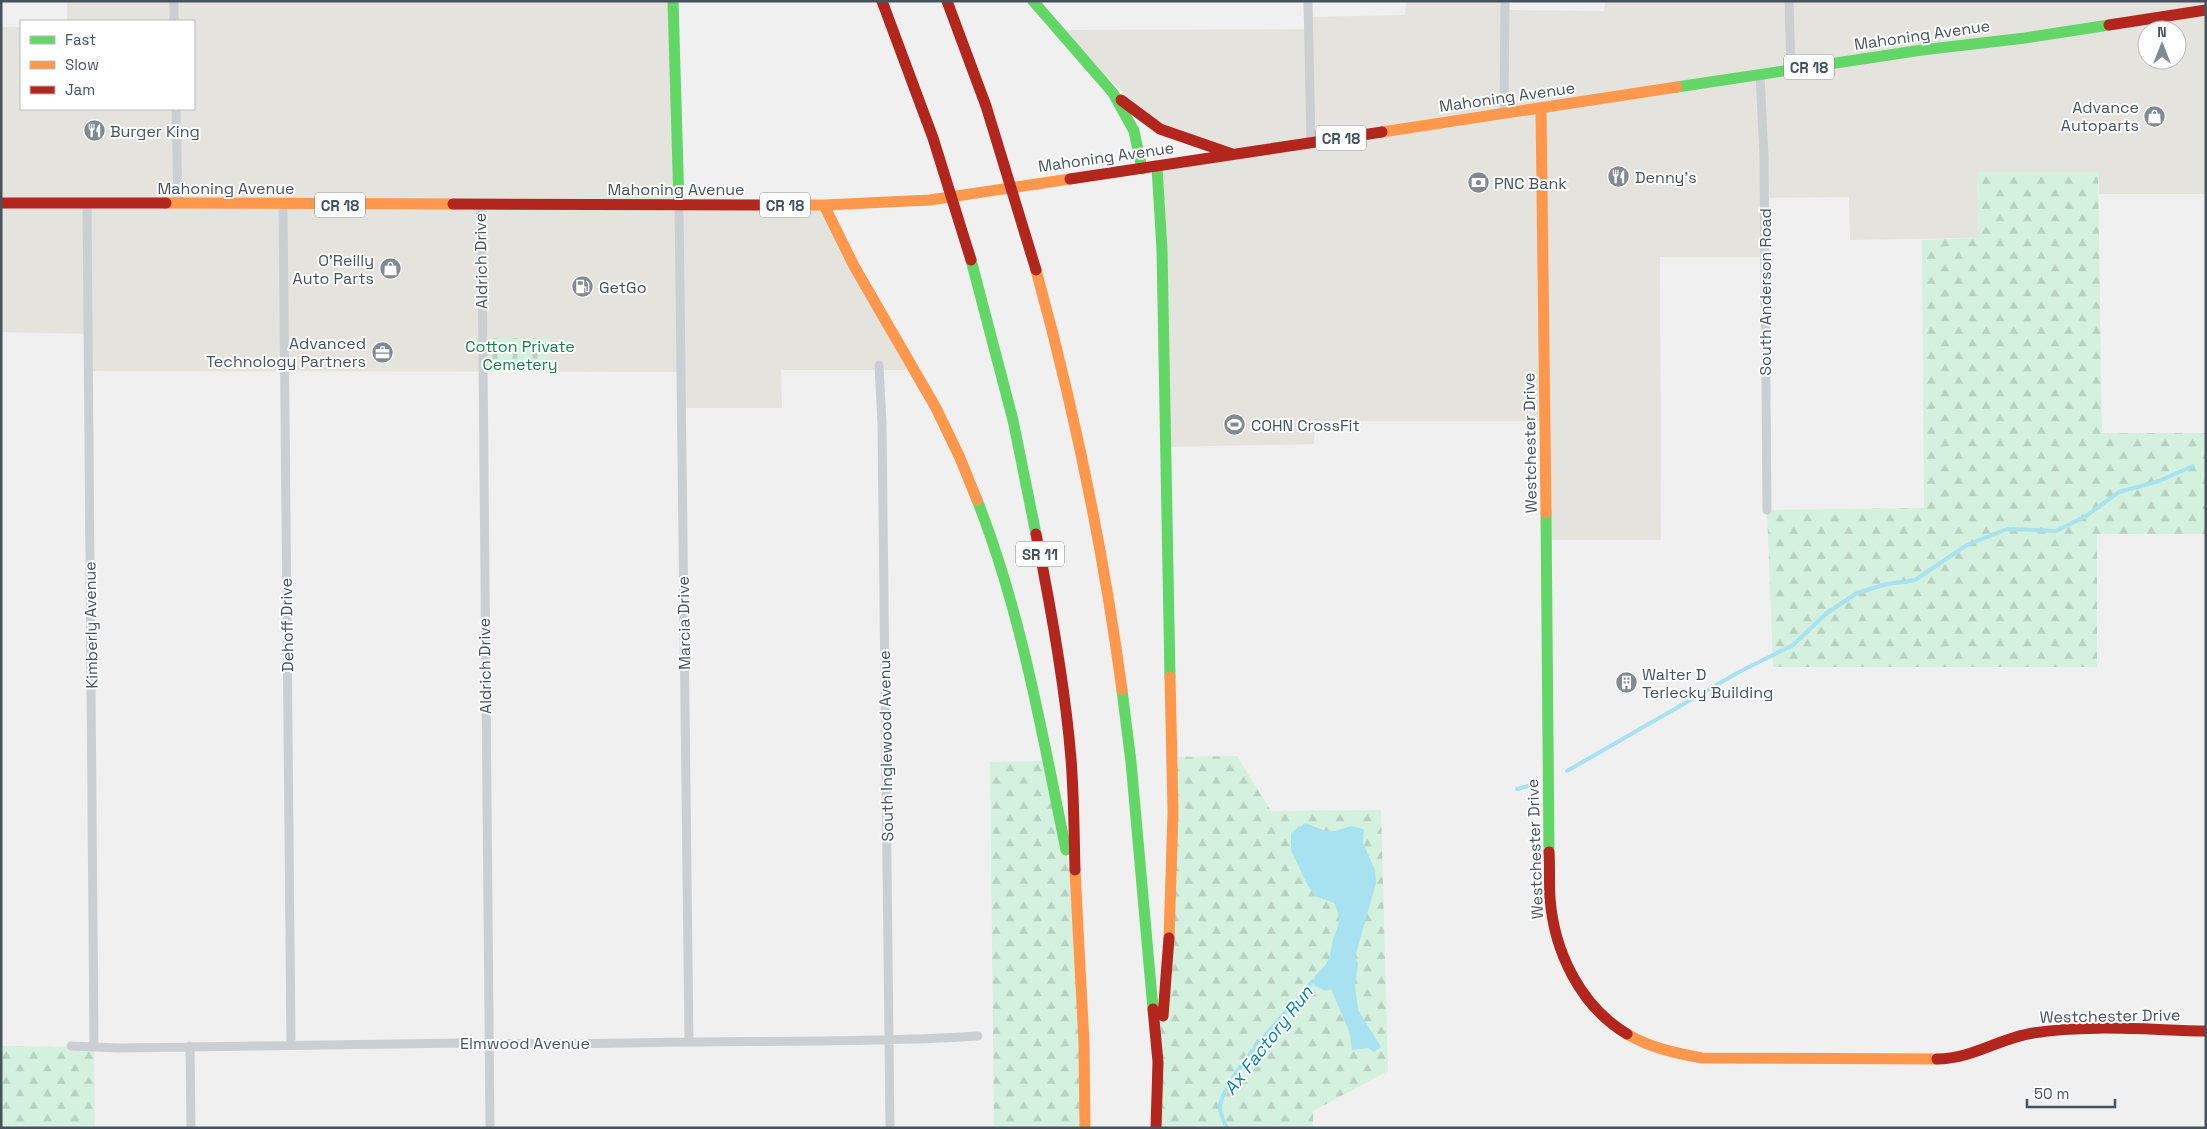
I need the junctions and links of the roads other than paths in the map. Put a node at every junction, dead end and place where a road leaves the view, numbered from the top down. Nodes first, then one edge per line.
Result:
1 (174, 1) edge
2 (673, 1) edge
3 (882, 1) edge
4 (947, 1) edge
5 (1033, 1) edge
6 (1308, 1) edge
7 (1505, 1) edge
8 (1789, 1) edge
9 (2206, 10) edge
10 (174, 20) edge
11 (1791, 70) junction
12 (1760, 75) junction
13 (1113, 93) junction
14 (1541, 108) junction
15 (176, 110) edge
16 (1504, 113) junction
17 (1311, 142) junction
18 (1232, 154) junction
19 (1157, 167) junction
20 (1142, 169) junction
21 (1, 203) edge
22 (87, 203) junction
23 (178, 203) junction
24 (283, 204) junction
25 (679, 204) junction
26 (480, 205) junction
27 (824, 205) junction
28 (878, 365) dead end
29 (1767, 510) dead end
30 (1076, 898) junction
31 (2206, 1031) edge
32 (978, 1036) dead end
33 (889, 1040) junction
34 (689, 1042) junction
35 (489, 1044) junction
36 (71, 1046) dead end
37 (190, 1046) junction
38 (291, 1046) junction
39 (94, 1047) junction
40 (1158, 1069) junction
41 (191, 1128) edge
42 (490, 1128) edge
43 (890, 1128) edge
44 (1086, 1128) edge
45 (1156, 1128) edge

1 - 10 street
2 - 25 main road
3 - 30 main road, SR 11
4 - 40 main road
5 - 13 main road
6 - 17 street
7 - 16 street
8 - 11 street
9 - 11 main road, Mahoning Avenue / CR 18
11 - 12 main road, Mahoning Avenue / CR 18
12 - 14 main road, Mahoning Avenue / CR 18
12 - 29 street, South Anderson Road
13 - 18 main road
13 - 20 main road
14 - 16 main road, Mahoning Avenue / CR 18
14 - 31 main road, Westchester Drive
15 - 23 street
16 - 17 main road, Mahoning Avenue / CR 18
17 - 18 main road, Mahoning Avenue / CR 18
18 - 19 main road, Mahoning Avenue / CR 18
19 - 20 main road, Mahoning Avenue / CR 18
19 - 40 main road
20 - 27 main road, Mahoning Avenue / CR 18
21 - 22 main road, Mahoning Avenue / CR 18
22 - 23 main road, Mahoning Avenue / CR 18
22 - 39 street, Kimberly Avenue
23 - 24 main road, Mahoning Avenue / CR 18
24 - 26 main road, Mahoning Avenue / CR 18
24 - 38 street, Dehoff Drive
25 - 26 main road, Mahoning Avenue / CR 18
25 - 27 main road, Mahoning Avenue / CR 18
25 - 34 street, Marcia Drive
26 - 35 street, Aldrich Drive
27 - 30 main road
28 - 33 street, South Inglewood Avenue
30 - 44 main road, SR 11
32 - 33 street, Elmwood Avenue
33 - 34 street, Elmwood Avenue
33 - 43 street, South Inglewood Avenue
34 - 35 street, Elmwood Avenue
35 - 38 street, Elmwood Avenue
35 - 42 street, Aldrich Drive
36 - 39 street, Elmwood Avenue
37 - 38 street, Elmwood Avenue
37 - 39 street, Elmwood Avenue
37 - 41 street
40 - 45 main road

